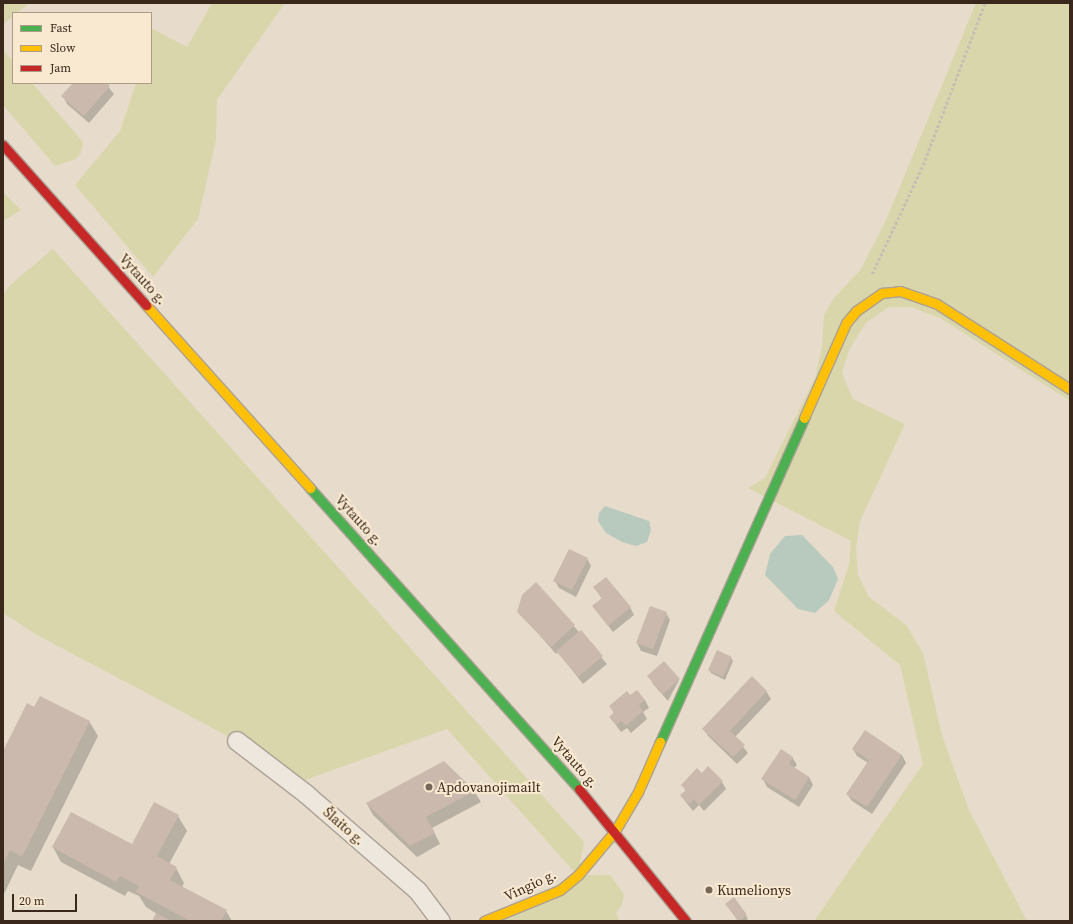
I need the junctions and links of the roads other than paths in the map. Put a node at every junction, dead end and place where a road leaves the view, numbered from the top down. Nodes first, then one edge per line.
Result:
1 (3, 145) edge
2 (1070, 390) edge
3 (238, 741) dead end
4 (615, 831) junction
5 (441, 921) edge
6 (484, 921) edge
7 (686, 921) edge

1 - 4 main road, Vytauto g.
2 - 4 main road, Vingio g.
3 - 5 street, Šlaito g.
4 - 6 main road, Vingio g.
4 - 7 main road, Vytauto g.

